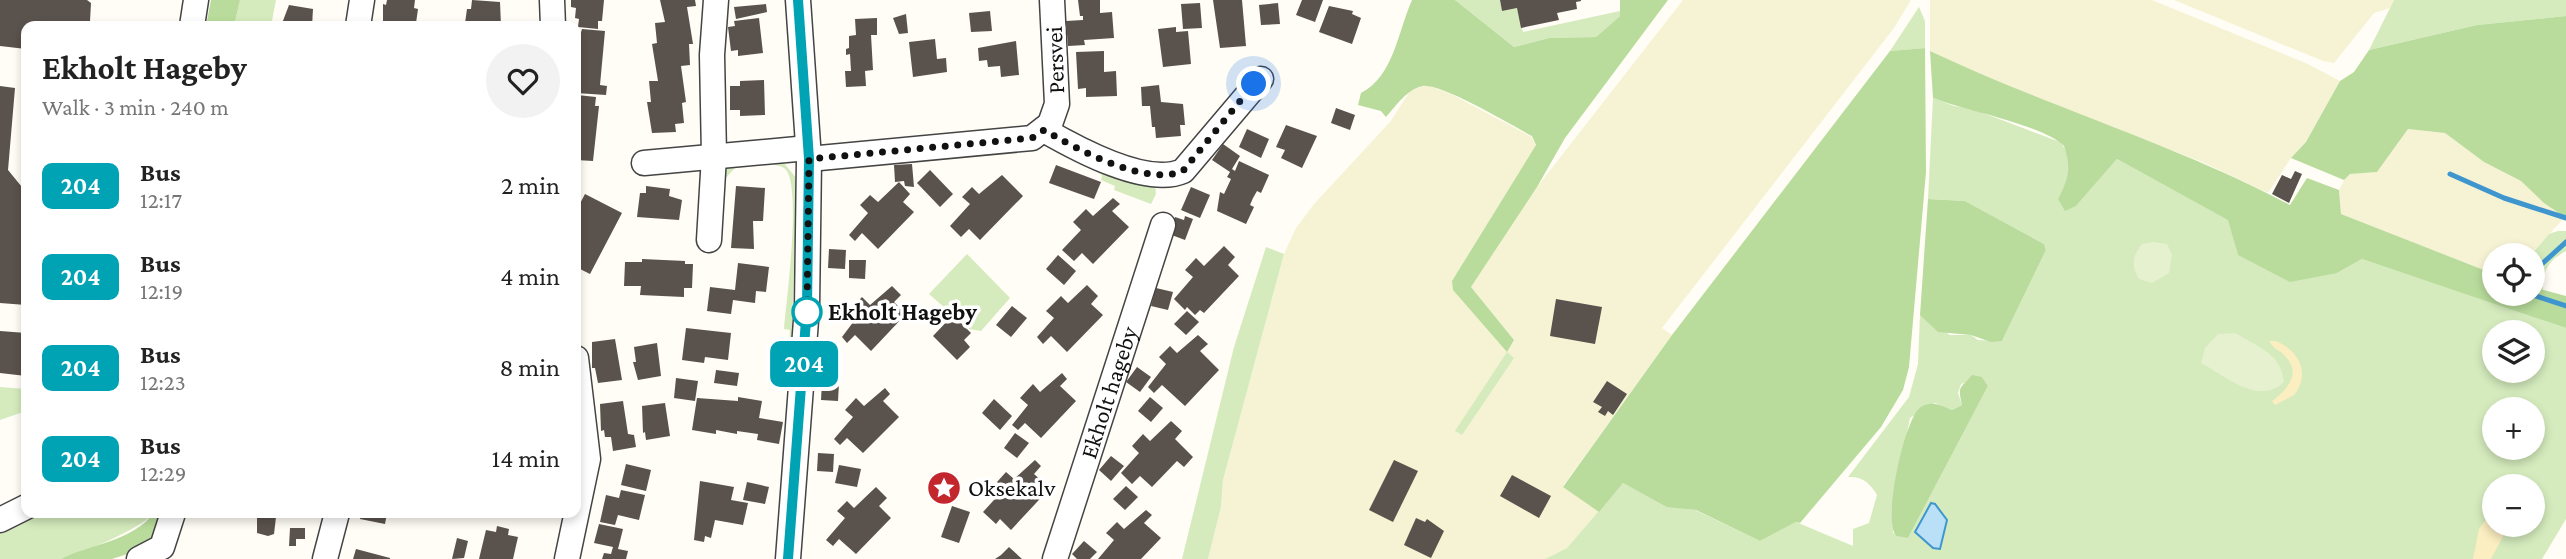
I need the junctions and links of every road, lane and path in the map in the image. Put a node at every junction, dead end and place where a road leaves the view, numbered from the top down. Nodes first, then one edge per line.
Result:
1 (196, 0) edge
2 (362, 0) edge
3 (552, 0) edge
4 (716, 0) edge
5 (798, 0) edge
6 (1052, 0) edge
7 (193, 21) edge
8 (359, 21) edge
9 (553, 21) edge
10 (1261, 79) dead end
11 (1044, 130) junction
12 (809, 154) junction
13 (714, 156) junction
14 (644, 163) dead end
15 (1163, 225) dead end
16 (709, 240) dead end
17 (581, 400) edge
18 (581, 488) edge
19 (21, 510) edge
20 (171, 518) edge
21 (336, 518) edge
22 (575, 518) edge
23 (0, 520) edge
24 (139, 559) edge
25 (325, 559) edge
26 (567, 559) edge
27 (788, 559) edge
28 (1055, 559) edge

1 - 7 street
2 - 8 street
3 - 9 street
4 - 13 street
5 - 12 street
6 - 11 street, Persvei
10 - 11 street
11 - 12 street, Persvei
12 - 13 street, Persvei
12 - 27 street
13 - 14 street, Persvei
13 - 16 street
15 - 28 street, Ekholt hageby
17 - 18 street
19 - 23 street
20 - 24 street
21 - 25 street
22 - 26 street

